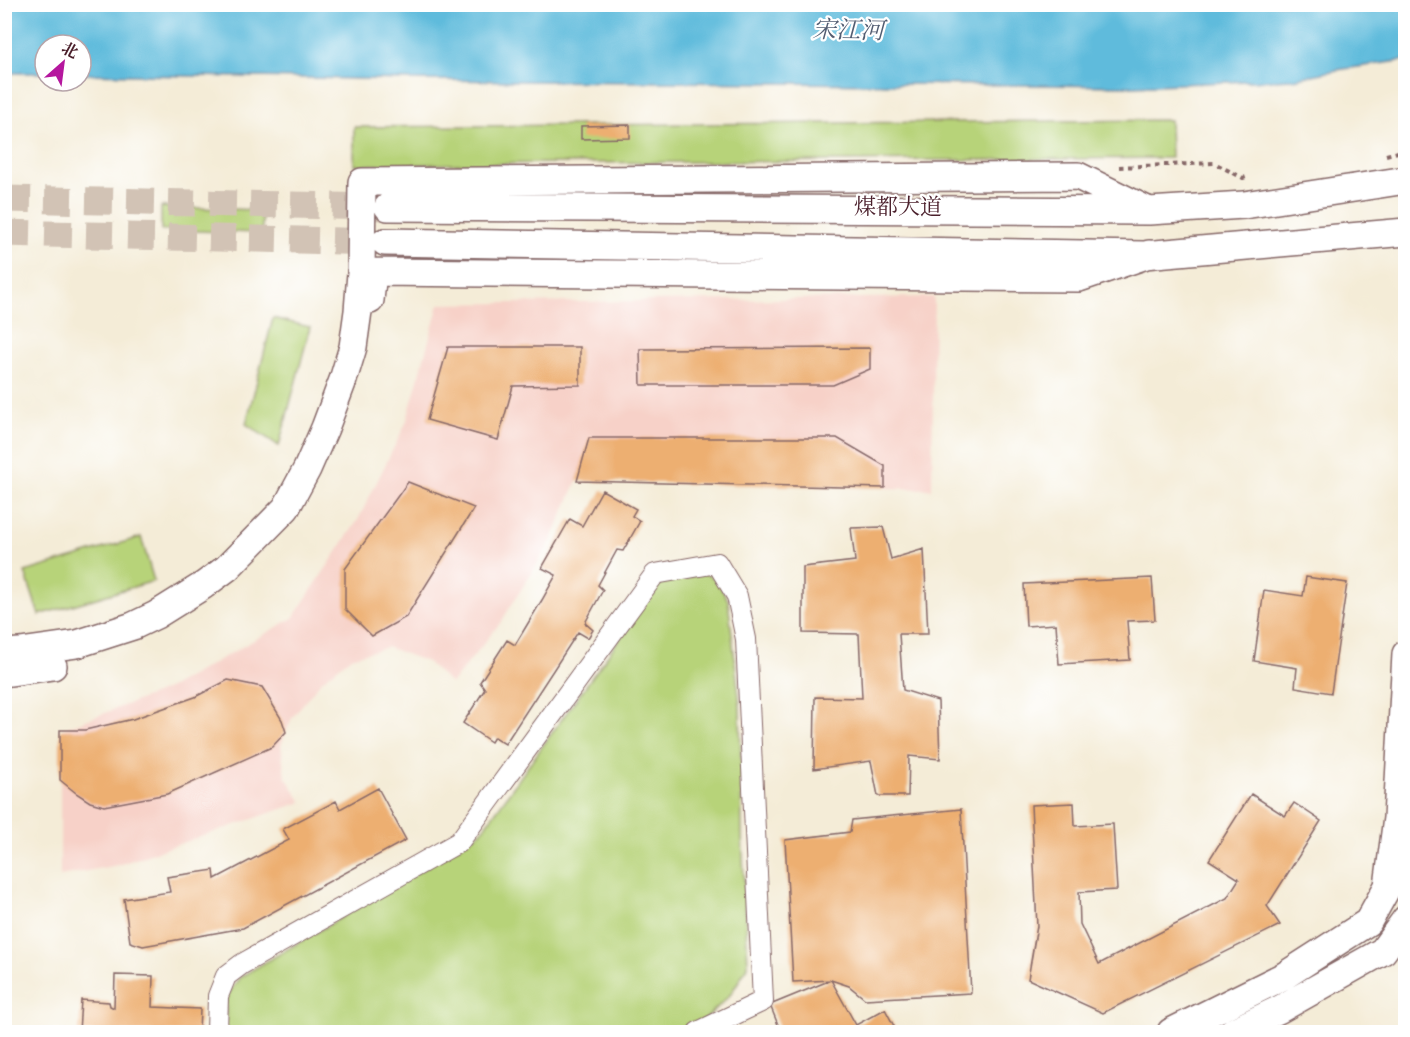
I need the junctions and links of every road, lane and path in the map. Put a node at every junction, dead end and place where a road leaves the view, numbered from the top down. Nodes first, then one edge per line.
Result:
1 (1406, 180) edge
2 (388, 207) tunnel mouth
3 (1149, 211) junction
4 (1406, 232) edge
5 (385, 242) tunnel mouth
6 (1149, 254) junction
7 (4, 653) edge
8 (1406, 654) edge
9 (4, 673) edge
10 (1406, 919) edge
11 (218, 1032) edge
12 (698, 1032) edge
13 (1171, 1032) edge
14 (1232, 1032) edge

1 - 3 street, 煤都大道
2 - 3 street, 煤都大道
3 - 7 street
4 - 6 street
5 - 6 street
6 - 9 street
8 - 13 street
10 - 14 street
11 - 12 street

